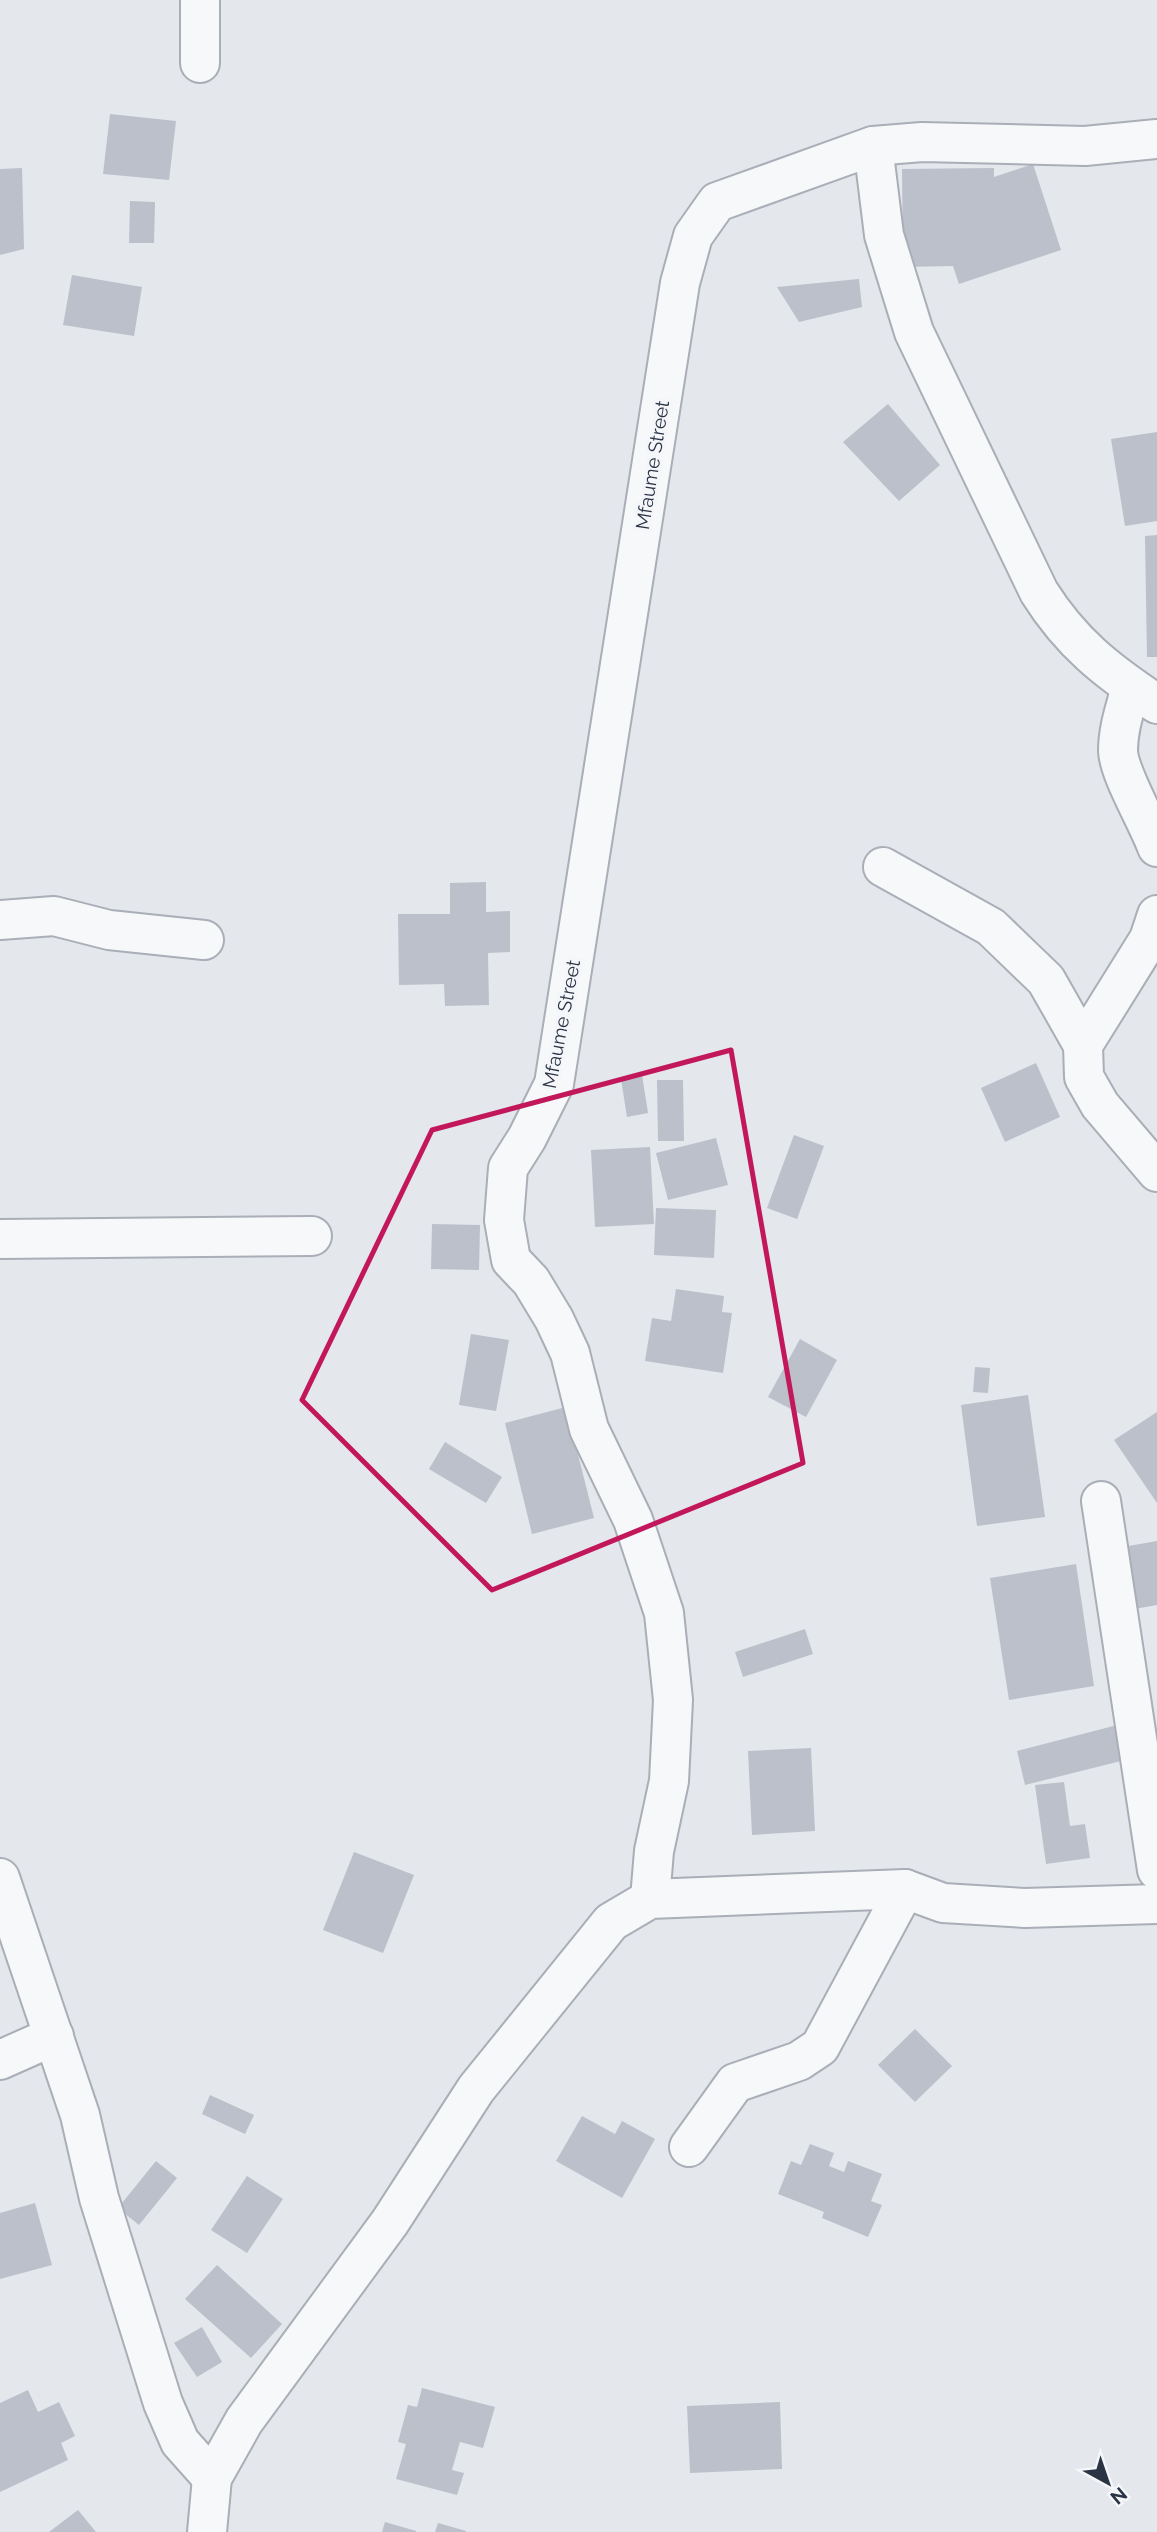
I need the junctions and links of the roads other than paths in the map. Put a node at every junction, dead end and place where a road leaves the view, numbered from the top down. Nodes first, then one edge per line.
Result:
1 (200, 0) edge
2 (200, 63) dead end
3 (1157, 139) edge
4 (873, 146) junction
5 (1144, 696) edge
6 (1157, 847) edge
7 (883, 867) dead end
8 (1157, 915) edge
9 (0, 920) edge
10 (204, 940) dead end
11 (1083, 1045) junction
12 (1157, 1172) edge
13 (312, 1236) dead end
14 (0, 1239) edge
15 (1101, 1501) dead end
16 (1157, 1870) edge
17 (0, 1878) edge
18 (905, 1889) junction
19 (650, 1899) junction
20 (1157, 1904) edge
21 (54, 2036) junction
22 (0, 2060) edge
23 (690, 2147) dead end
24 (212, 2478) junction
25 (207, 2532) edge

1 - 2 street
3 - 4 street
4 - 5 street
4 - 19 street, Mfaume Street
5 - 6 street
7 - 11 street
8 - 11 street
9 - 10 street
11 - 12 street
13 - 14 street
15 - 16 street
17 - 21 street
18 - 19 street
18 - 20 street
18 - 23 street
19 - 24 street
21 - 22 street
21 - 24 street
24 - 25 street

